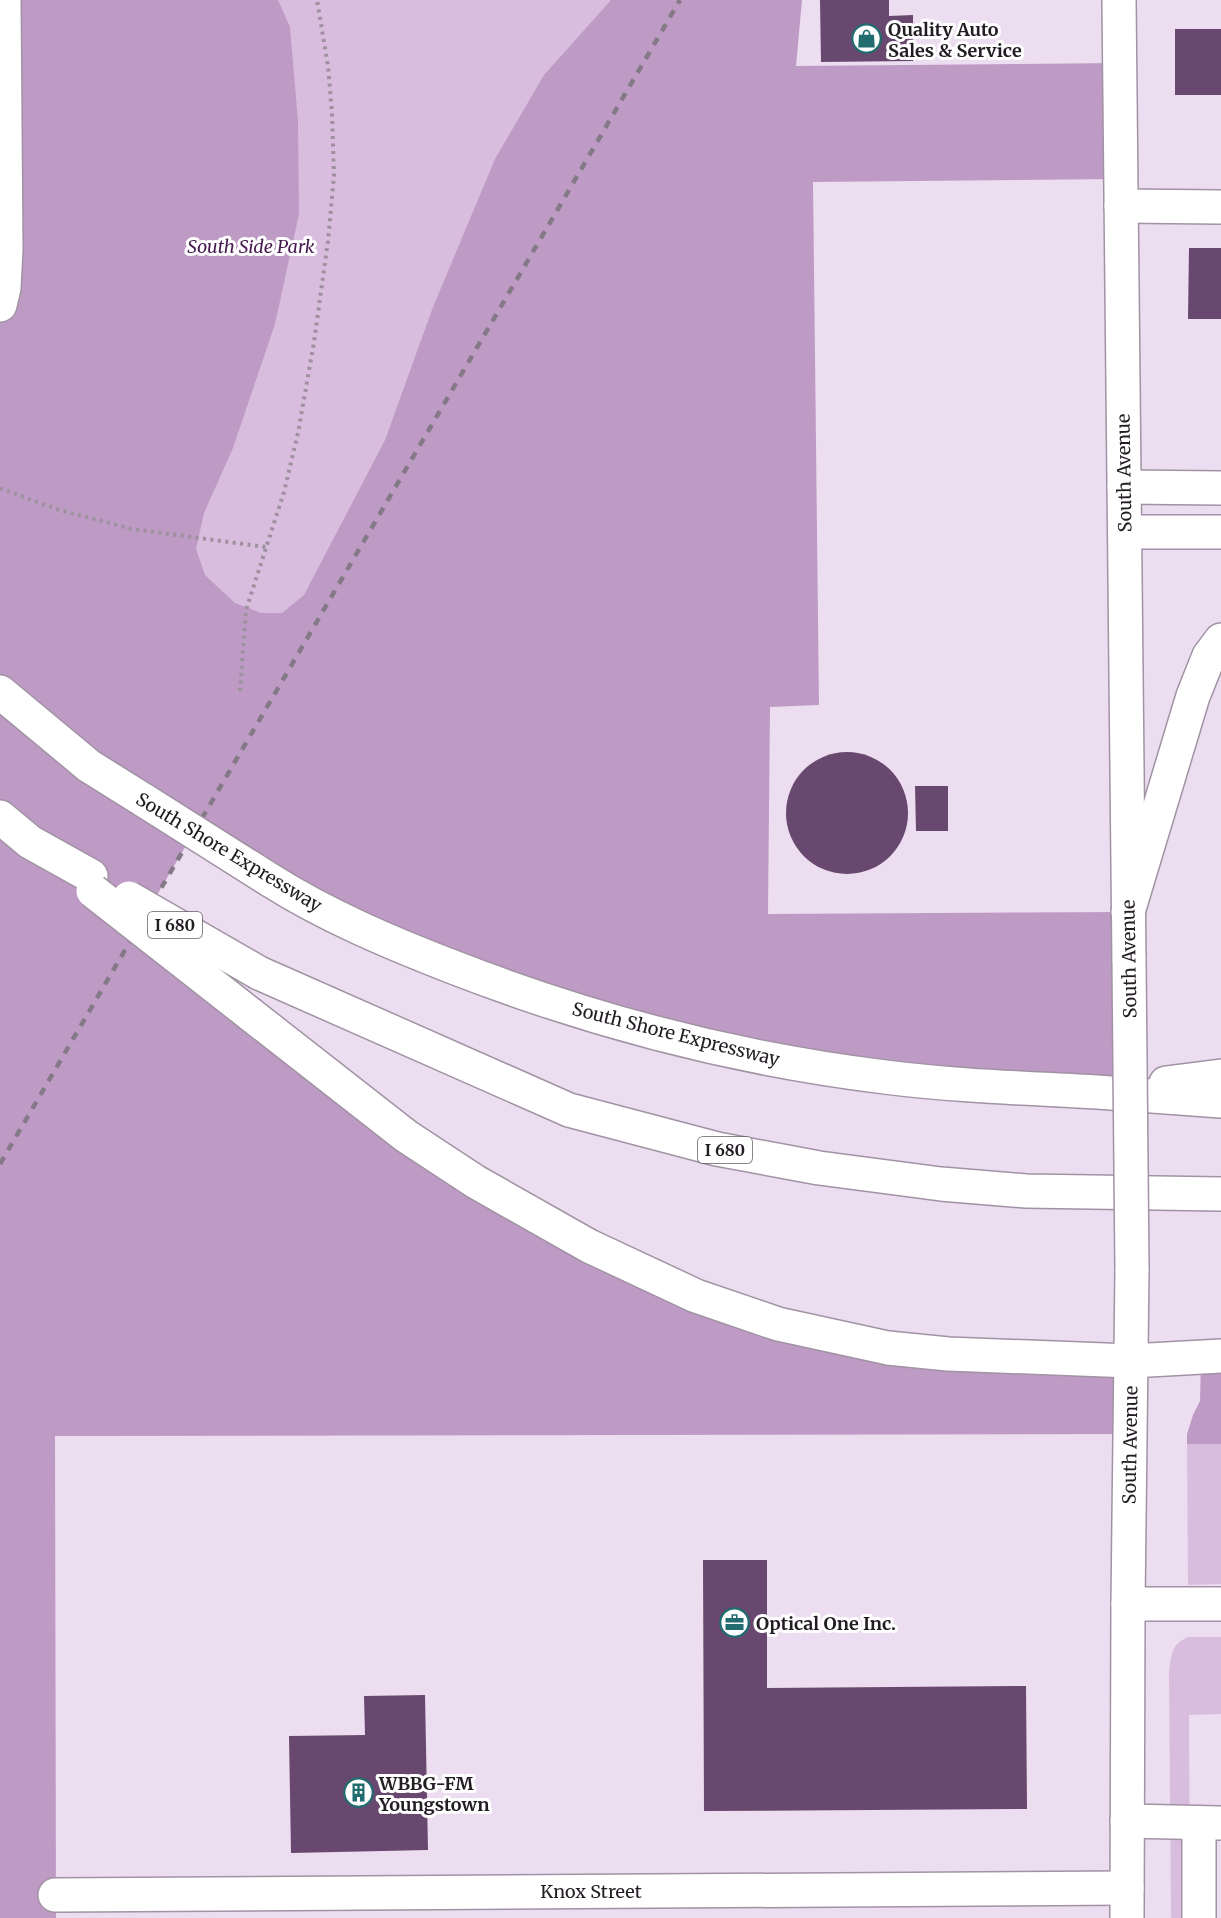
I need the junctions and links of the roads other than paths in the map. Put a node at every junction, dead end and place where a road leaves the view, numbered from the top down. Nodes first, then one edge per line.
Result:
1 (4, 0) edge
2 (1119, 0) edge
3 (1121, 206) junction
4 (1221, 207) edge
5 (0, 305) edge
6 (1124, 487) junction
7 (1221, 488) edge
8 (1125, 532) junction
9 (1221, 532) edge
10 (1221, 640) edge
11 (0, 692) edge
12 (0, 818) edge
13 (92, 884) junction
14 (1128, 912) junction
15 (1221, 1076) edge
16 (1097, 1092) junction
17 (1221, 1101) edge
18 (1221, 1194) edge
19 (1221, 1356) edge
20 (1131, 1361) junction
21 (1128, 1604) junction
22 (1221, 1604) edge
23 (1127, 1821) junction
24 (1210, 1823) edge
25 (1210, 1879) edge
26 (55, 1895) dead end
27 (1127, 1903) edge
28 (140, 1906) edge
29 (1199, 1918) edge

1 - 5 main road
2 - 3 main road, South Avenue
3 - 4 main road
3 - 6 main road, South Avenue
6 - 7 main road
6 - 8 main road, South Avenue
8 - 9 main road
8 - 14 main road, South Avenue
10 - 14 main road
11 - 16 main road, South Shore Expressway, bridge
12 - 13 main road, I 680
13 - 18 main road, I 680, bridge
13 - 20 main road, bridge
14 - 20 main road, South Avenue, bridge
15 - 16 main road
16 - 17 main road, South Shore Expressway
19 - 20 main road
20 - 21 main road, South Avenue
21 - 22 main road
21 - 23 main road, South Avenue
23 - 24 main road
23 - 27 main road, South Avenue
24 - 25 main road
25 - 29 main road
26 - 28 main road, Knox Street
27 - 28 main road, Knox Street

